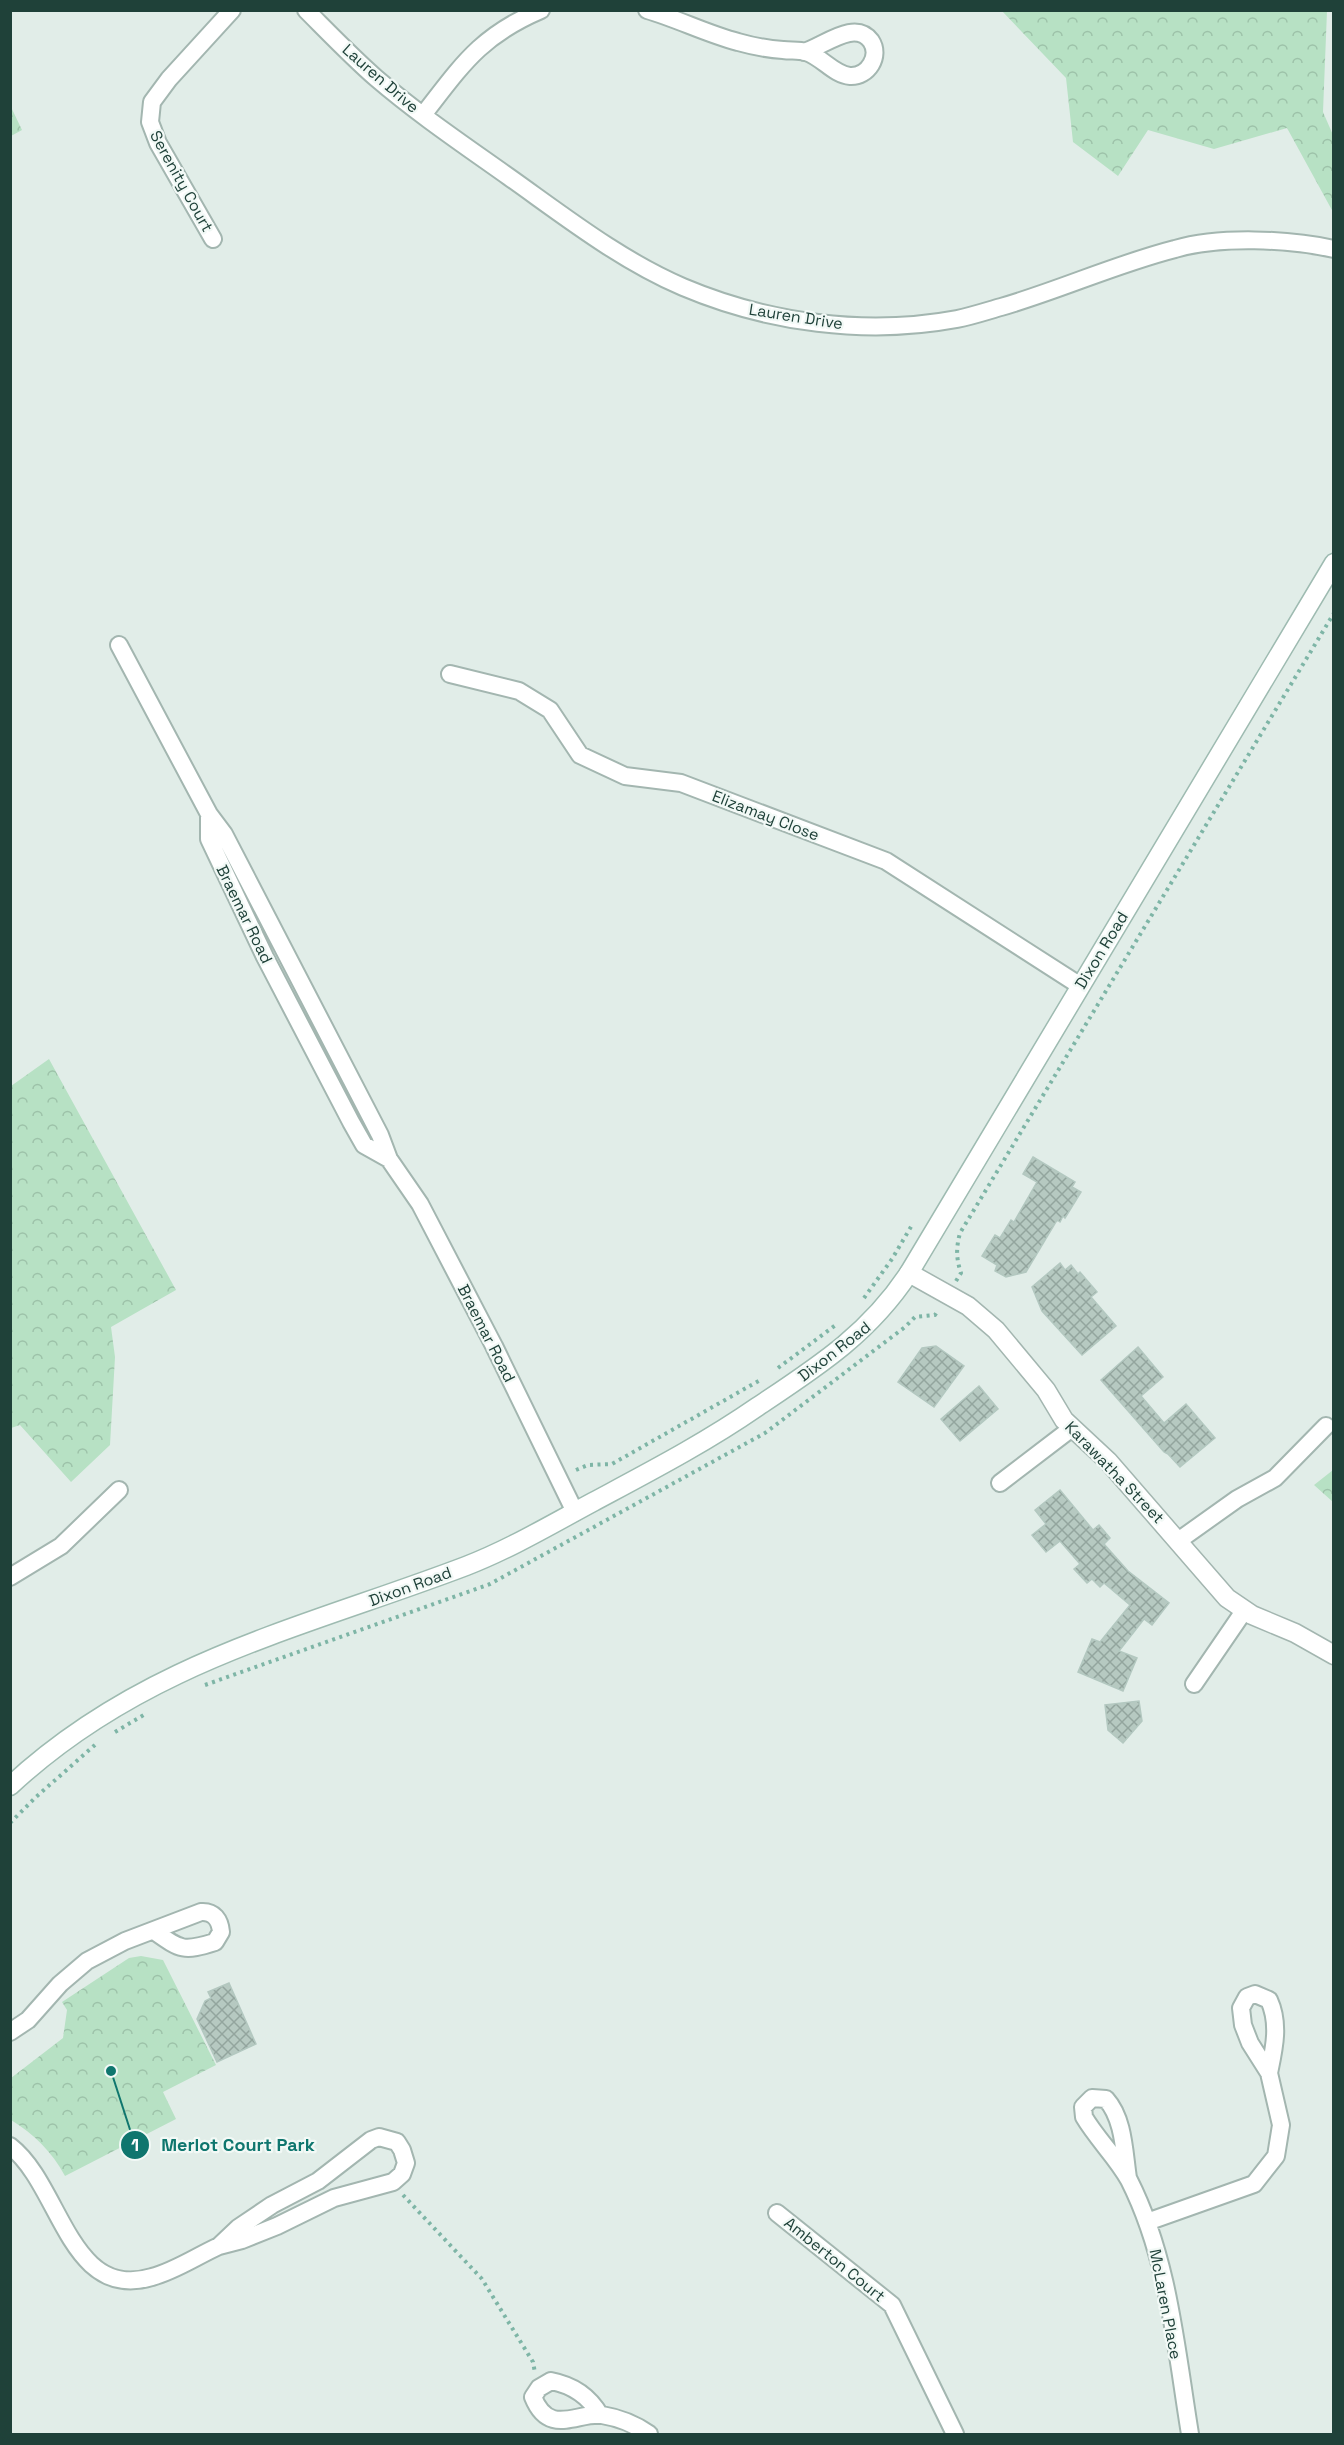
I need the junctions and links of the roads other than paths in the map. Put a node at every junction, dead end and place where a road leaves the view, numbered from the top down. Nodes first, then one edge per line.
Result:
1 (232, 10) edge
2 (306, 10) edge
3 (541, 10) edge
4 (647, 10) edge
5 (804, 52) dead end
6 (423, 115) junction
7 (213, 239) dead end
8 (1334, 249) edge
9 (1334, 563) edge
10 (119, 645) dead end
11 (450, 674) dead end
12 (1079, 986) junction
13 (909, 1273) junction
14 (1326, 1426) dead end
15 (1072, 1428) junction
16 (1000, 1483) dead end
17 (119, 1490) dead end
18 (575, 1512) junction
19 (1178, 1541) junction
20 (10, 1577) edge
21 (1244, 1611) junction
22 (1334, 1655) edge
23 (1194, 1684) dead end
24 (10, 1786) edge
25 (154, 1930) dead end
26 (10, 2032) edge
27 (1269, 2073) dead end
28 (10, 2146) edge
29 (1128, 2178) dead end
30 (777, 2213) dead end
31 (1148, 2222) junction
32 (219, 2246) junction
33 (600, 2415) dead end
34 (649, 2434) edge
35 (955, 2434) edge
36 (1190, 2434) edge

1 - 7 street, Serenity Court
2 - 6 street, Lauren Drive
3 - 6 street
4 - 5 street
6 - 8 street, Lauren Drive
9 - 12 main road, Dixon Road
10 - 18 street, Braemar Road
11 - 12 street, Elizamay Close
12 - 13 main road, Dixon Road
13 - 15 main road, Karawatha Street
13 - 18 main road, Dixon Road
14 - 19 street
15 - 16 street
15 - 19 main road, Karawatha Street
17 - 20 street
18 - 24 main road, Dixon Road
19 - 21 main road, Karawatha Street
21 - 22 main road, Karawatha Street
21 - 23 street
25 - 26 street
27 - 31 street
28 - 32 street
29 - 31 street, McLaren Place
30 - 35 street, Amberton Court
31 - 36 street, McLaren Place
32 - 32 street
33 - 34 street

